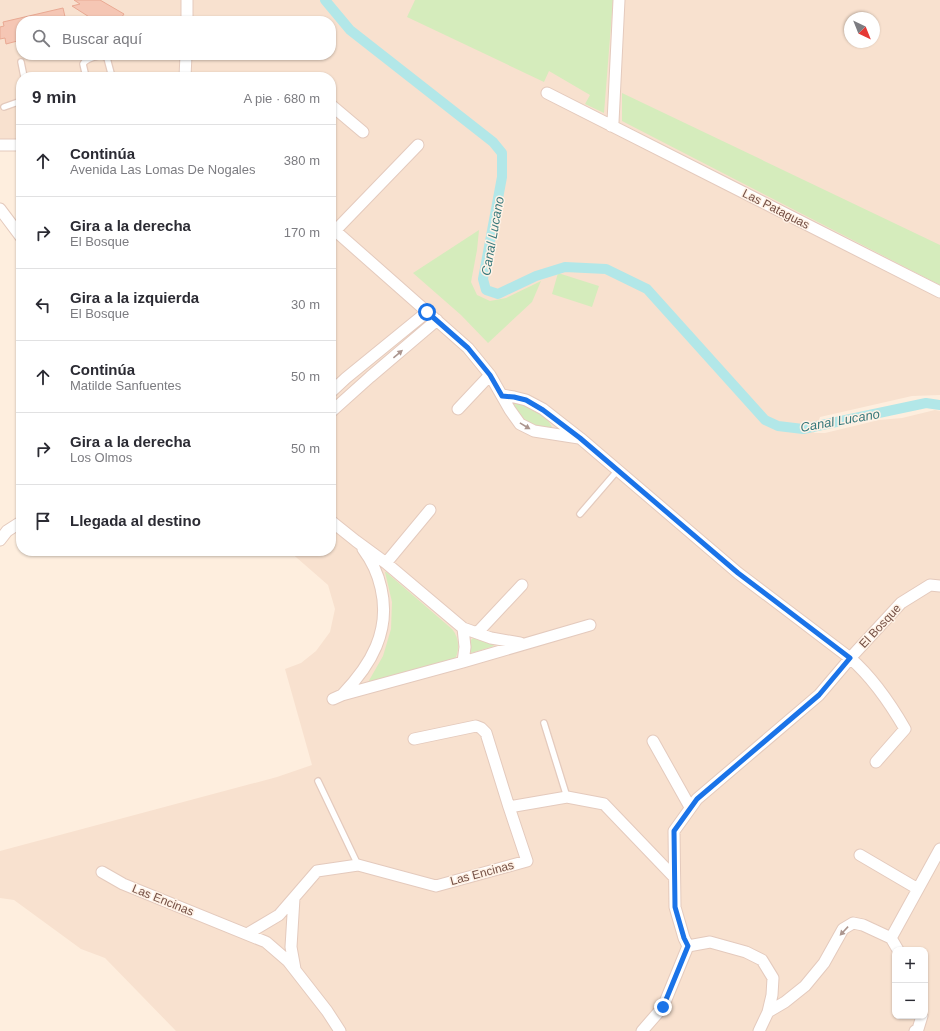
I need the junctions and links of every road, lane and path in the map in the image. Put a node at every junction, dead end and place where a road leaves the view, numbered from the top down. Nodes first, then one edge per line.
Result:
1 (187, 0) edge
2 (619, 0) edge
3 (186, 16) edge
4 (86, 60) edge
5 (108, 60) edge
6 (186, 60) edge
7 (21, 62) dead end
8 (23, 72) edge
9 (85, 72) edge
10 (111, 72) edge
11 (185, 72) edge
12 (547, 93) dead end
13 (16, 103) edge
14 (4, 107) dead end
15 (336, 114) edge
16 (612, 126) junction
17 (363, 132) dead end
18 (0, 145) edge
19 (16, 145) edge
20 (418, 145) dead end
21 (0, 209) edge
22 (336, 228) edge
23 (16, 230) edge
24 (336, 234) edge
25 (940, 292) edge
26 (427, 312) junction
27 (437, 320) junction
28 (374, 355) junction
29 (384, 366) junction
30 (490, 375) junction
31 (336, 388) edge
32 (502, 396) junction
33 (336, 403) edge
34 (458, 409) dead end
35 (580, 438) junction
36 (618, 470) junction
37 (430, 510) dead end
38 (580, 514) dead end
39 (16, 525) edge
40 (336, 525) edge
41 (0, 540) edge
42 (356, 541) junction
43 (386, 563) junction
44 (522, 585) dead end
45 (940, 586) edge
46 (590, 625) dead end
47 (463, 628) junction
48 (478, 633) junction
49 (527, 643) junction
50 (850, 658) junction
51 (463, 662) junction
52 (544, 723) dead end
53 (414, 739) dead end
54 (653, 740) dead end
55 (876, 762) dead end
56 (318, 781) dead end
57 (567, 797) junction
58 (509, 807) junction
59 (690, 808) junction
60 (940, 848) edge
61 (860, 855) dead end
62 (358, 865) junction
63 (102, 872) dead end
64 (674, 877) junction
65 (918, 889) junction
66 (294, 898) junction
67 (247, 934) junction
68 (890, 938) junction
69 (688, 946) junction
70 (896, 947) edge
71 (295, 970) junction
72 (768, 1012) junction
73 (921, 1019) edge
74 (340, 1031) edge
75 (642, 1031) edge
76 (759, 1031) edge
77 (916, 1031) edge

1 - 3 street
2 - 16 street
4 - 9 lane
5 - 10 lane
6 - 11 street
7 - 8 lane
12 - 16 street, Las Pataguas
13 - 14 lane
15 - 17 street
16 - 25 street, Las Pataguas
18 - 19 street
20 - 22 street
21 - 23 street
24 - 26 street
26 - 27 street
26 - 28 street
29 -> 27 street
27 - 30 street
28 - 29 street
28 - 31 street
29 - 33 street
30 - 32 street
30 - 34 street
32 - 35 street
32 -> 35 street
35 - 36 street
36 - 38 lane
36 - 50 street
37 - 43 street
39 - 41 street
40 - 42 street
42 - 43 street
42 - 51 street
43 - 47 street
44 - 48 street
45 - 50 street, El Bosque
46 - 49 street
47 - 48 street
47 - 51 street
48 - 49 street
49 - 51 street
50 - 55 street
50 - 59 street, El Bosque
52 - 57 lane
53 - 58 street
54 - 59 street
56 - 62 lane
57 - 58 street
57 - 64 street
58 - 62 street, Las Encinas
59 - 64 street, El Bosque
60 - 65 street
61 - 65 street
62 - 66 street, Las Encinas
63 - 67 street, Las Encinas
64 - 69 street, El Bosque
65 - 68 street
66 - 67 street, Las Encinas
66 - 71 street, Las Encinas
67 - 71 street, Las Encinas
68 - 70 street
68 -> 72 street
69 - 72 street
69 - 75 street
71 - 74 street, Las Encinas
72 - 76 street
73 - 77 street

